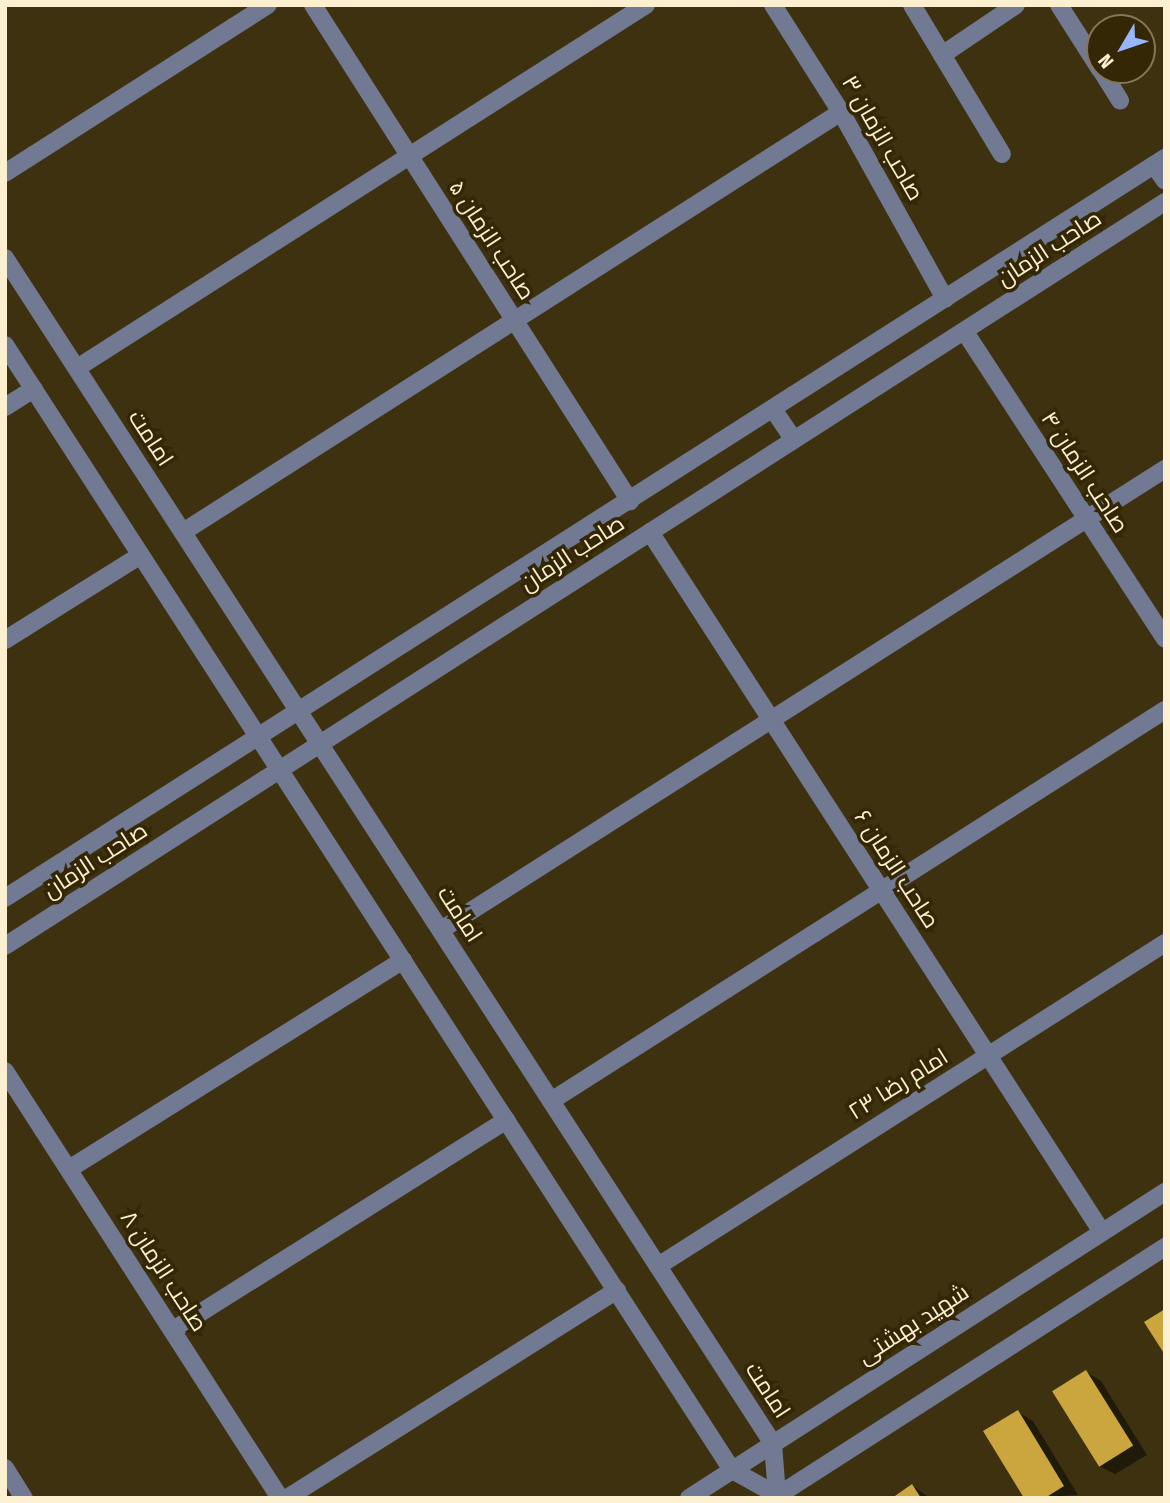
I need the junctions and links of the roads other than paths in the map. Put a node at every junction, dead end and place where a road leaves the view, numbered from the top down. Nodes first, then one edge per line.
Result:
1 (268, 5) edge
2 (313, 5) edge
3 (646, 5) edge
4 (773, 5) edge
5 (912, 5) edge
6 (1016, 5) edge
7 (1059, 5) edge
8 (1086, 47) edge
9 (942, 55) junction
10 (1110, 84) edge
11 (1120, 100) dead end
12 (841, 112) junction
13 (1002, 154) dead end
14 (409, 156) junction
15 (1159, 161) edge
16 (5, 173) edge
17 (1165, 181) edge
18 (1165, 202) edge
19 (5, 258) edge
20 (945, 299) junction
21 (514, 320) junction
22 (965, 332) junction
23 (5, 345) edge
24 (77, 368) junction
25 (34, 389) junction
26 (5, 407) edge
27 (773, 409) junction
28 (794, 440) junction
29 (1165, 469) edge
30 (630, 501) junction
31 (1087, 519) junction
32 (183, 532) junction
33 (650, 532) junction
34 (141, 555) junction
35 (1165, 639) edge
36 (5, 640) edge
37 (1165, 710) edge
38 (300, 712) junction
39 (771, 720) junction
40 (260, 738) junction
41 (320, 744) junction
42 (280, 770) junction
43 (881, 891) junction
44 (5, 898) edge
45 (441, 930) junction
46 (1165, 943) edge
47 (5, 946) edge
48 (403, 960) junction
49 (988, 1055) junction
50 (5, 1071) edge
51 (551, 1101) junction
52 (506, 1120) junction
53 (69, 1170) junction
54 (1165, 1192) edge
55 (1102, 1232) junction
56 (1165, 1247) edge
57 (658, 1266) junction
58 (617, 1290) junction
59 (173, 1330) junction
60 (773, 1444) junction
61 (5, 1468) edge
62 (732, 1470) junction
63 (776, 1497) edge
64 (24, 1498) edge
65 (281, 1498) edge
66 (287, 1498) edge
67 (689, 1498) edge

1 - 16 street
2 - 14 street, صاحب الزمان ۵
3 - 14 street
4 - 12 street, صاحب الزمان ۳
5 - 9 street
6 - 9 street
7 - 8 street
9 - 13 street
10 - 11 street
12 - 20 street, صاحب الزمان ۳
12 - 21 street
14 - 21 street, صاحب الزمان ۵
14 - 24 street
15 - 17 street
15 - 20 street, صاحب الزمان
18 - 22 street, صاحب الزمان
19 - 24 street, امامت
20 - 27 street, صاحب الزمان
21 - 30 street, صاحب الزمان ۵
21 - 32 street
22 - 28 street, صاحب الزمان
22 - 31 street, صاحب الزمان ۴
23 - 25 street
24 - 32 street, امامت
25 - 26 street
25 - 34 street
27 - 28 street
27 - 30 street, صاحب الزمان
28 - 33 street, صاحب الزمان
29 - 31 street
30 - 38 street, صاحب الزمان
31 - 35 street, صاحب الزمان ۴
31 - 39 street
32 - 38 street, امامت
33 - 39 street, صاحب الزمان ۶
33 - 41 street, صاحب الزمان
34 - 36 street
34 - 40 street
37 - 43 street
38 - 40 street, صاحب الزمان
38 - 41 street, امامت
39 - 43 street, صاحب الزمان ۶
39 - 45 street
40 - 42 street
40 - 44 street, صاحب الزمان
41 - 42 street, صاحب الزمان
41 - 45 street, امامت
42 - 47 street, صاحب الزمان
42 - 48 street
43 - 49 street, صاحب الزمان ۶
43 - 51 street
45 - 51 street, امامت
46 - 49 street, امام رضا ۲۳
48 - 52 street
48 - 53 street
49 - 55 street, صاحب الزمان ۶
49 - 57 street, امام رضا ۲۳
50 - 53 street, صاحب الزمان ۸
51 - 57 street, امامت
52 - 58 street
52 - 59 street
53 - 59 street, صاحب الزمان ۸
54 - 55 street, شهید بهشتی
55 - 60 street, شهید بهشتی
56 - 63 street
57 - 60 street, امامت
58 - 62 street
58 - 66 street
59 - 65 street, صاحب الزمان ۸
60 - 62 street, شهید بهشتی
60 - 63 street, امامت
61 - 64 street
62 - 63 street
62 - 67 street, شهید بهشتی

